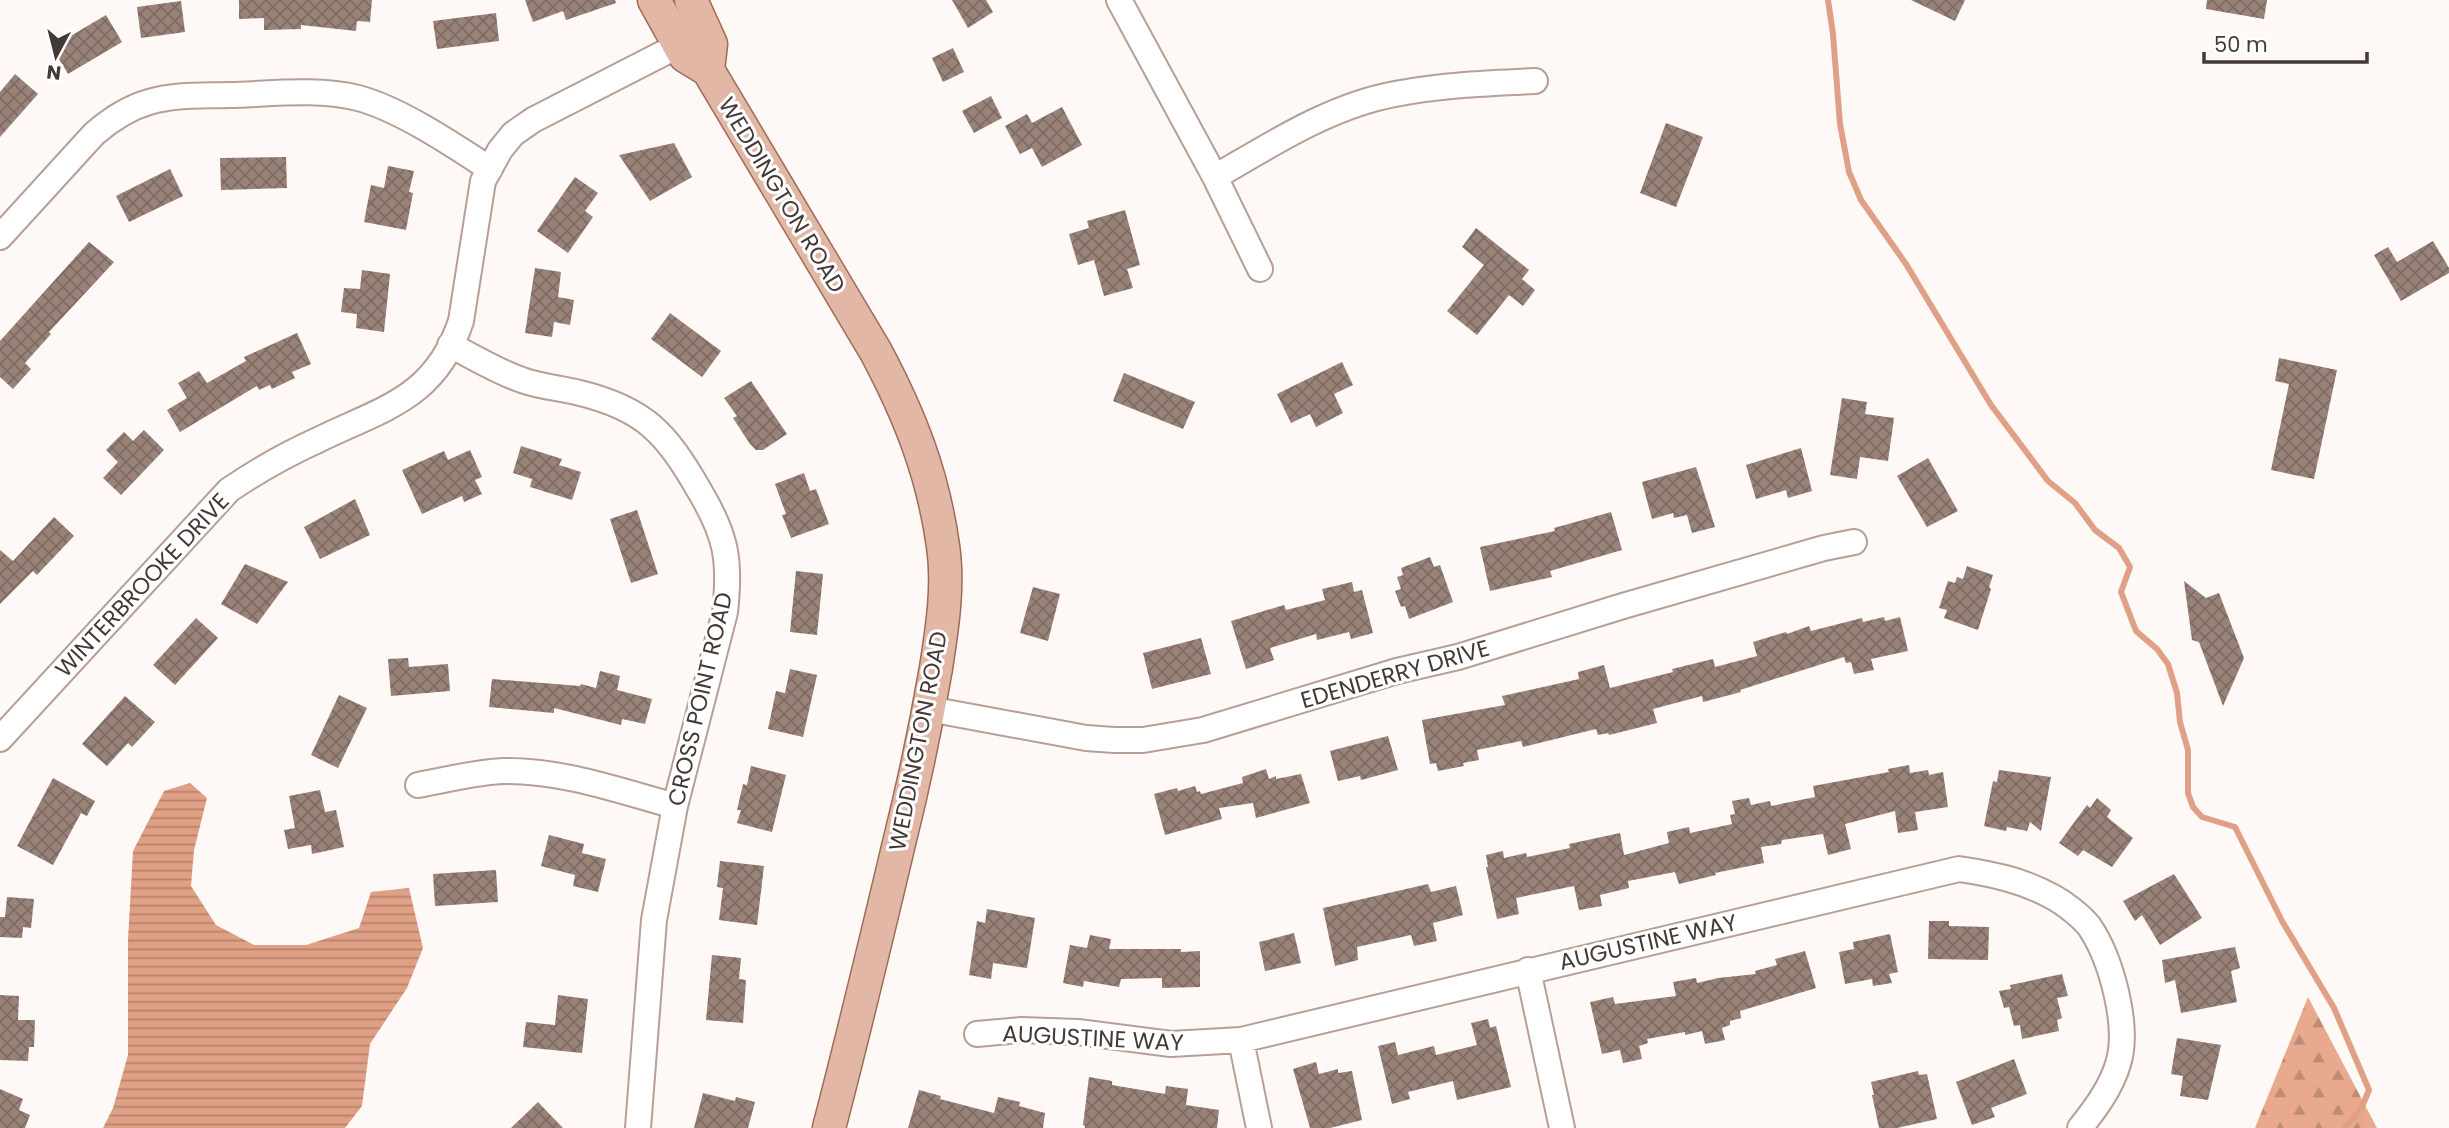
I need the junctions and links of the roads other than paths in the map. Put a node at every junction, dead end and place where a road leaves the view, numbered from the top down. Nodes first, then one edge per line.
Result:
1 (654, 0) edge
2 (691, 0) edge
3 (1118, 0) edge
4 (692, 38) junction
5 (1535, 81) dead end
6 (490, 169) junction
7 (1215, 177) junction
8 (0, 237) edge
9 (1260, 269) dead end
10 (450, 345) junction
11 (1854, 542) dead end
12 (929, 709) junction
13 (0, 739) edge
14 (418, 785) dead end
15 (675, 806) junction
16 (1528, 970) junction
17 (977, 1034) dead end
18 (1241, 1040) junction
19 (638, 1128) edge
20 (829, 1128) edge
21 (1259, 1128) edge
22 (1562, 1128) edge
23 (2080, 1128) edge

1 - 4 main road, WEDDINGTON ROAD
2 - 4 main road, WEDDINGTON ROAD
3 - 7 street
4 - 6 street, WINTERBROOKE DRIVE
4 - 12 main road, WEDDINGTON ROAD
5 - 7 street
6 - 8 street
6 - 10 street, WINTERBROOKE DRIVE
7 - 9 street
10 - 13 street, WINTERBROOKE DRIVE
10 - 15 street, CROSS POINT ROAD
11 - 12 street, EDENDERRY DRIVE
12 - 20 main road, WEDDINGTON ROAD
14 - 15 street
15 - 19 street, CROSS POINT ROAD
16 - 18 street, AUGUSTINE WAY
16 - 22 street
16 - 23 street, AUGUSTINE WAY
17 - 18 street, AUGUSTINE WAY
18 - 21 street

